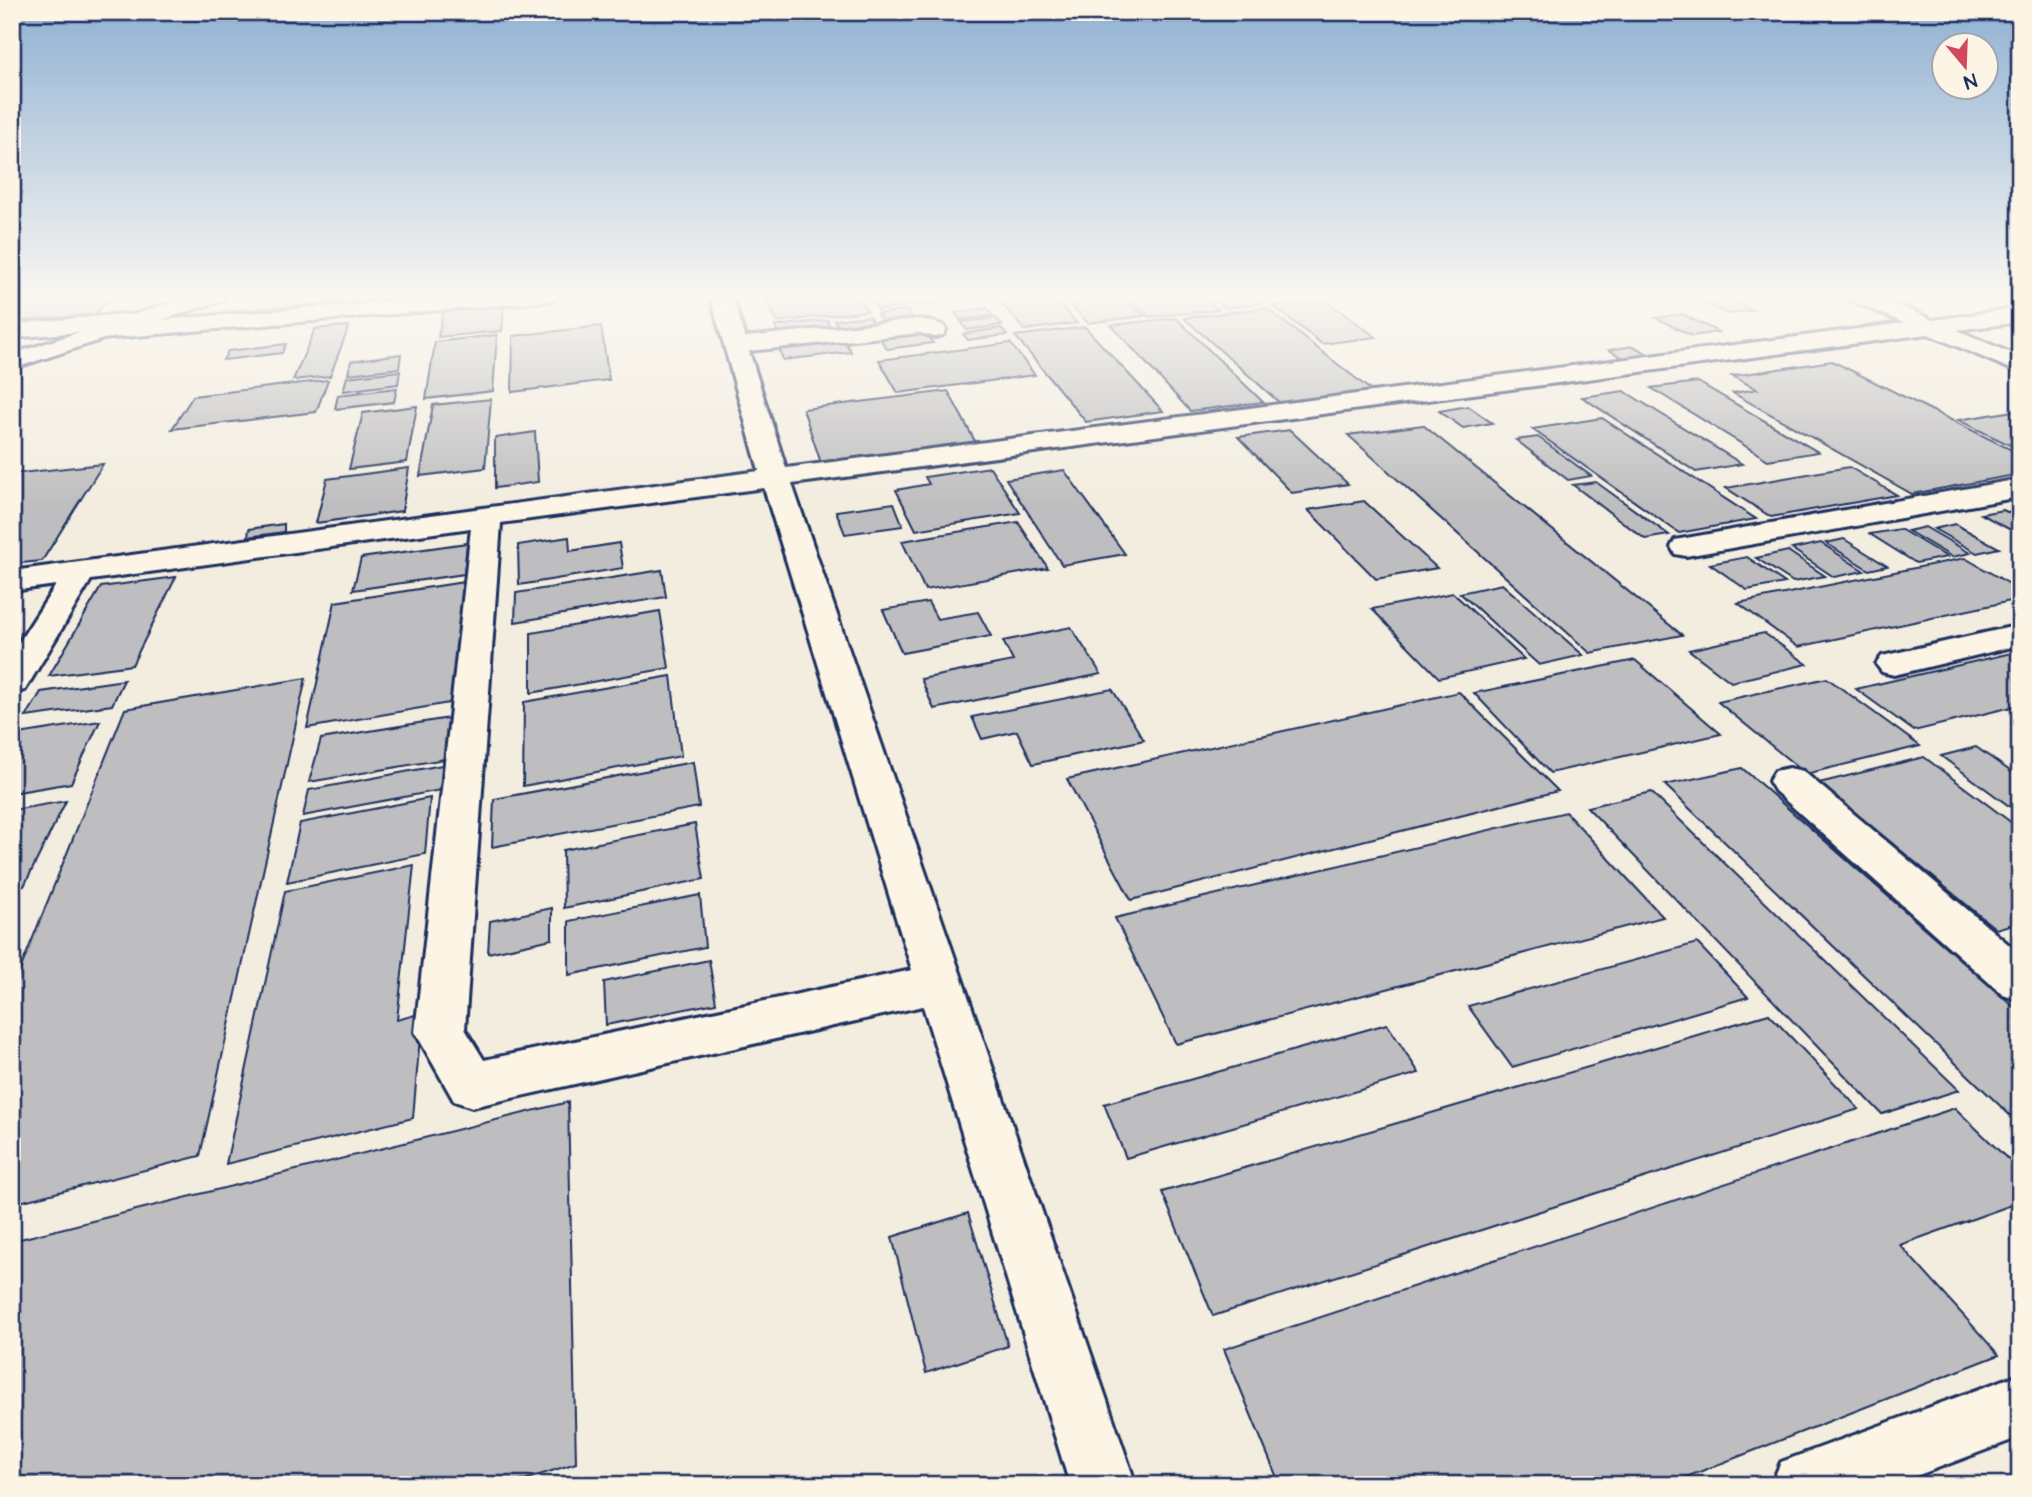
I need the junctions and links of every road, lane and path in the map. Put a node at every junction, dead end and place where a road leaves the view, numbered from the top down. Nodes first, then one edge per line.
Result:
1 (742, 365) edge
2 (1646, 365) edge
3 (776, 480) junction
4 (2020, 488) edge
5 (487, 517) junction
6 (1686, 547) dead end
7 (80, 572) junction
8 (12, 581) edge
9 (2020, 635) edge
10 (1894, 664) dead end
11 (12, 682) edge
12 (1790, 781) dead end
13 (2020, 982) edge
14 (940, 983) junction
15 (2020, 1405) edge
16 (1103, 1485) edge
17 (1804, 1485) edge

1 - 3 street
2 - 3 street
3 - 5 street
3 - 14 street
4 - 6 street
5 - 7 street
5 - 14 street
7 - 8 street
7 - 11 street
9 - 10 street
12 - 13 street
14 - 16 street
15 - 17 street

